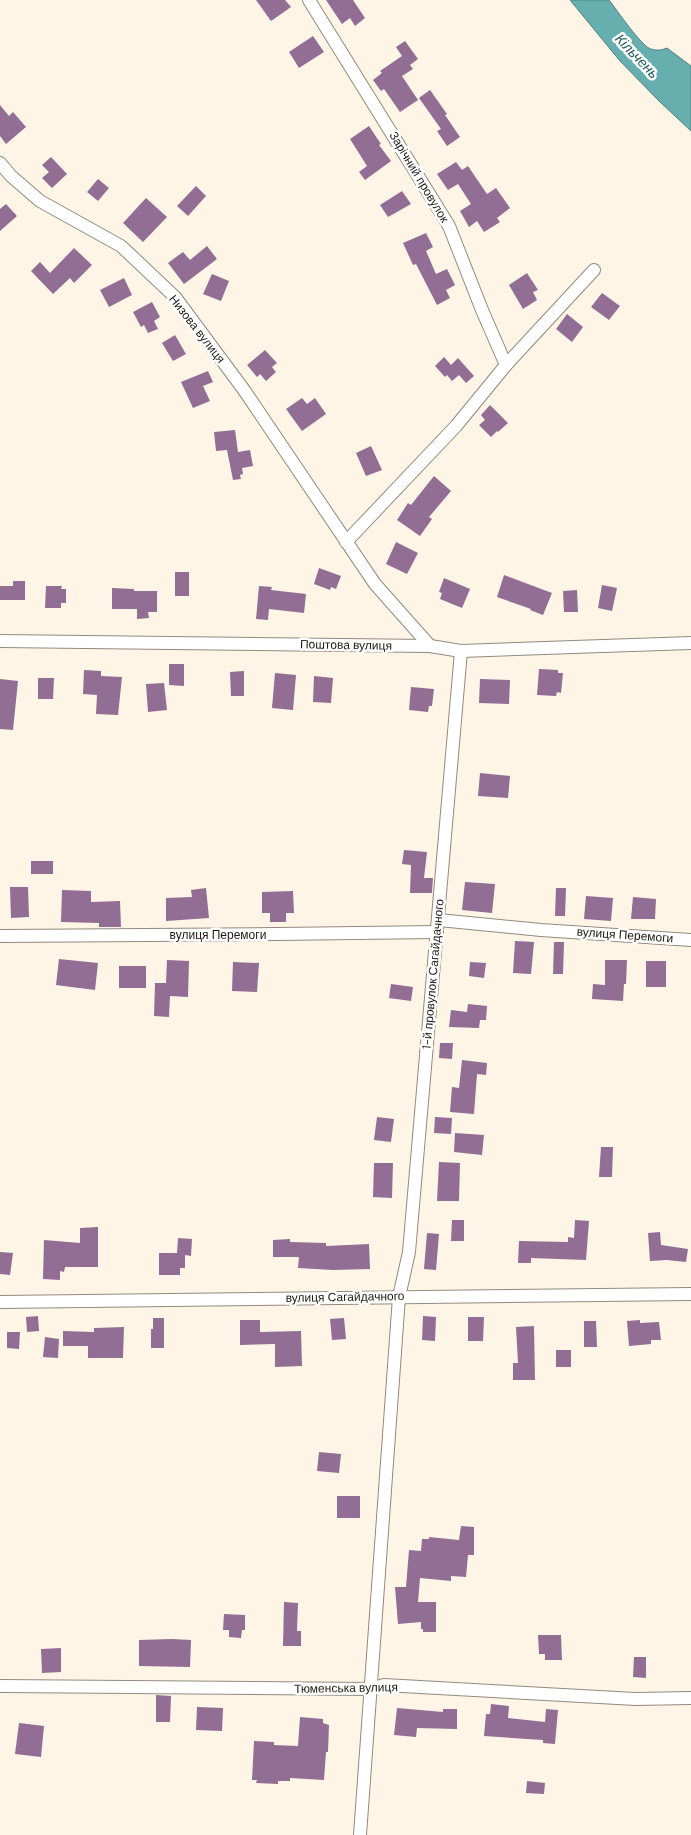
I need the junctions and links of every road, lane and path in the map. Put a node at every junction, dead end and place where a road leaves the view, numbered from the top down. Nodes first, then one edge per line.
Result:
1 (309, 0) edge
2 (0, 163) edge
3 (594, 270) dead end
4 (506, 365) junction
5 (346, 542) junction
6 (0, 640) edge
7 (691, 643) edge
8 (430, 646) junction
9 (461, 651) junction
10 (438, 926) junction
11 (0, 936) edge
12 (691, 940) edge
13 (691, 1294) edge
14 (399, 1297) junction
15 (0, 1302) edge
16 (0, 1686) edge
17 (370, 1690) junction
18 (691, 1698) edge
19 (360, 1835) edge

1 - 4 street, Зарічний провулок
2 - 5 street, Низова вулиця
3 - 4 street
4 - 5 street
5 - 8 street, Низова вулиця
6 - 8 street, Поштова вулиця
7 - 9 street, Поштова вулиця
8 - 9 street, Поштова вулиця
9 - 10 street, 1-й провулок Сагайдачного
10 - 11 street, вулиця Перемоги
10 - 12 street, вулиця Перемоги
10 - 14 street, 1-й провулок Сагайдачного
13 - 14 street, вулиця Сагайдачного
14 - 15 street, вулиця Сагайдачного
14 - 17 street, 1-й провулок Сагайдачного
16 - 17 street, Тюменська вулиця
17 - 18 street, Тюменська вулиця
17 - 19 street, 1-й провулок Сагайдачного

